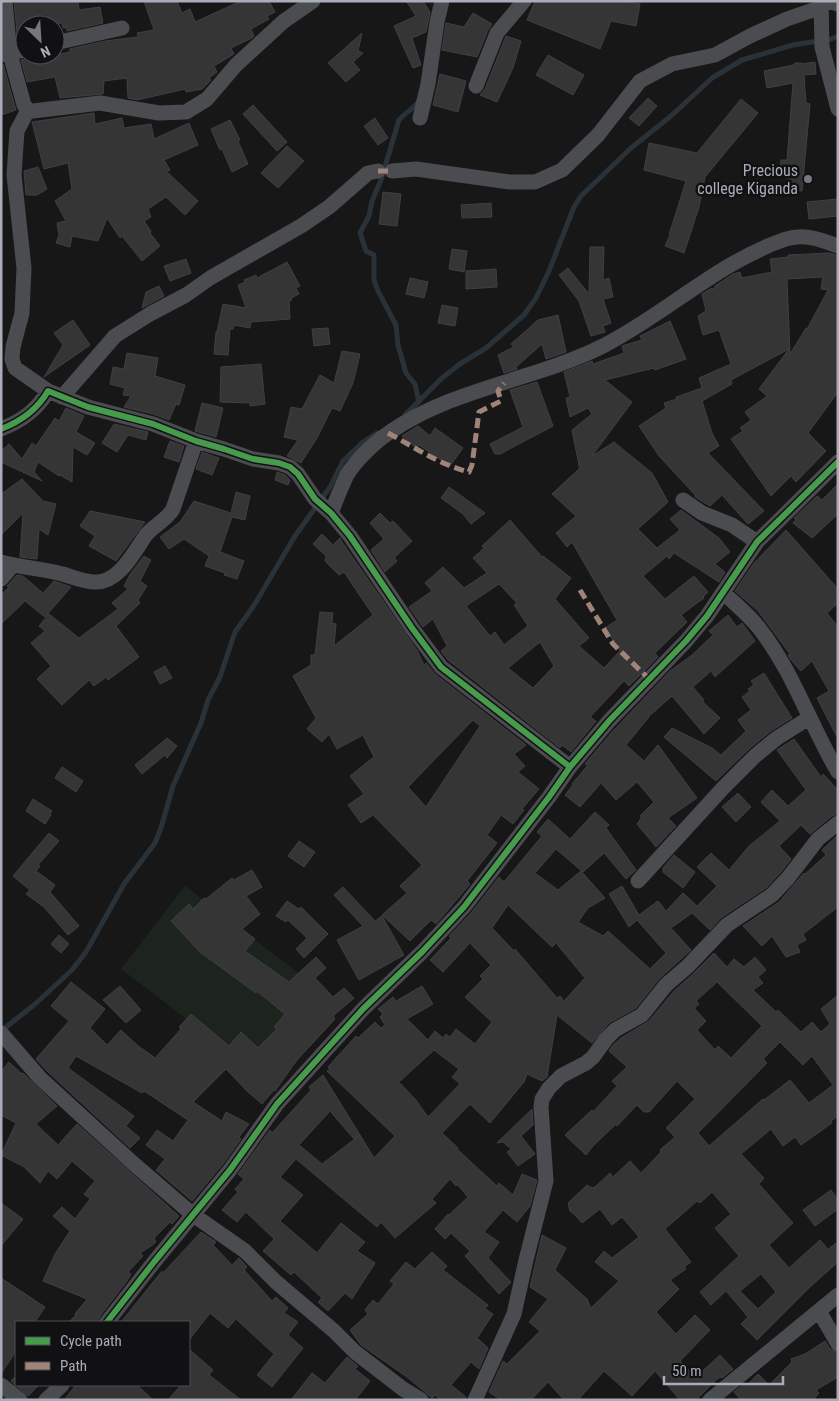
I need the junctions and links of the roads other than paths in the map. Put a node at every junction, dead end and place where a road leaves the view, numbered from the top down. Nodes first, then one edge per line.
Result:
1 (5, 1) edge
2 (313, 1) edge
3 (442, 1) edge
4 (524, 1) edge
5 (823, 3) edge
6 (838, 4) edge
7 (122, 28) dead end
8 (65, 41) edge
9 (828, 49) edge
10 (6, 55) edge
11 (476, 86) dead end
12 (838, 109) edge
13 (28, 110) junction
14 (420, 118) dead end
15 (838, 246) edge
16 (48, 391) junction
17 (62, 397) junction
18 (1, 429) edge
19 (196, 441) junction
20 (838, 462) edge
21 (683, 500) dead end
22 (324, 507) junction
23 (756, 542) junction
24 (7, 563) edge
25 (1, 579) edge
26 (724, 593) junction
27 (809, 718) junction
28 (570, 767) junction
29 (838, 772) edge
30 (838, 823) edge
31 (638, 881) dead end
32 (1, 1034) edge
33 (192, 1214) junction
34 (838, 1295) edge
35 (819, 1311) junction
36 (108, 1321) edge
37 (838, 1344) edge
38 (1, 1385) edge
39 (61, 1386) edge
40 (48, 1399) edge
41 (20, 1400) edge
42 (421, 1400) edge
43 (475, 1400) edge
44 (710, 1400) edge

1 - 10 street
2 - 13 street
3 - 14 street
4 - 11 street
5 - 6 street
5 - 9 street
5 - 17 street
7 - 8 street
9 - 12 street
10 - 13 street
13 - 16 street
15 - 22 street
16 - 17 street
16 - 18 street
17 - 19 street
19 - 22 street
19 - 24 street
20 - 23 street
21 - 23 street
22 - 28 street
23 - 26 street
24 - 25 street
26 - 27 street
26 - 28 street
27 - 29 street
27 - 31 street
28 - 33 street
30 - 43 street
32 - 33 street
33 - 36 street
33 - 42 street
34 - 35 street
35 - 37 street
35 - 44 street
38 - 41 street
39 - 40 street

